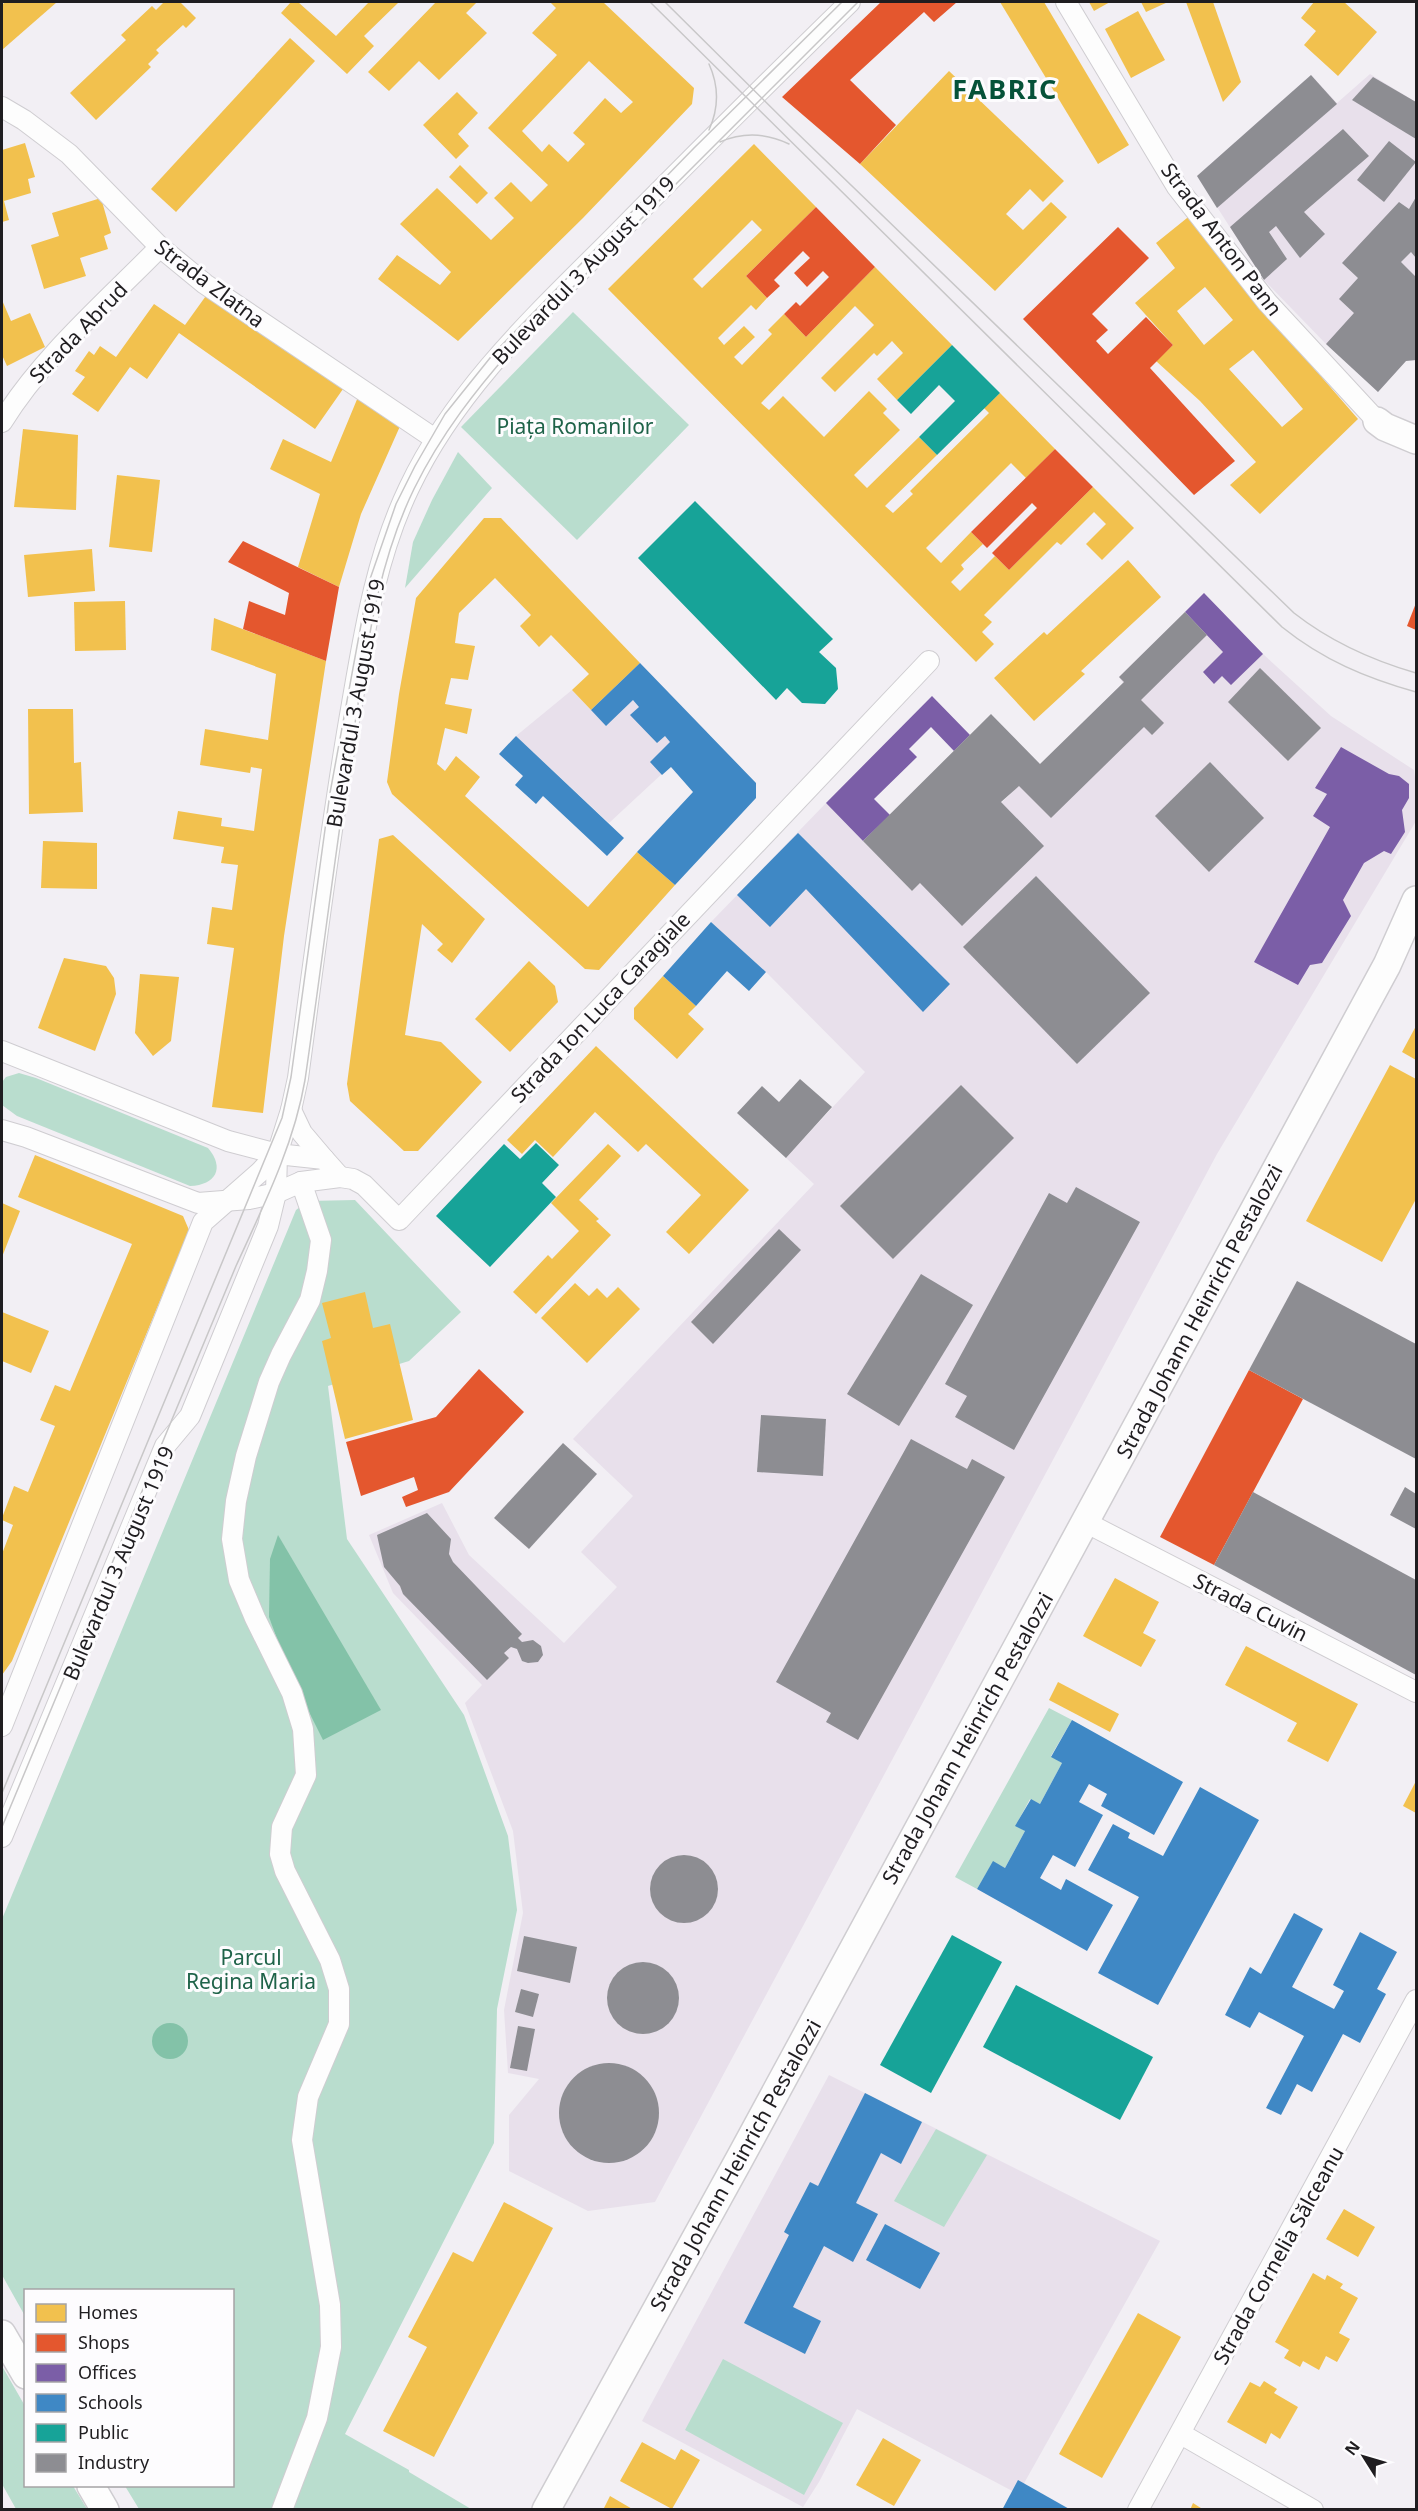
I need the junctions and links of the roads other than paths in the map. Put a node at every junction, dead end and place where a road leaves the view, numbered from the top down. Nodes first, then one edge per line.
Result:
1 (850, 2) edge
2 (1066, 2) edge
3 (2, 107) edge
4 (160, 247) junction
5 (1377, 421) joint
6 (2, 422) edge
7 (435, 439) junction
8 (1416, 440) edge
9 (929, 661) dead end
10 (1416, 900) edge
11 (1416, 922) edge
12 (1387, 965) junction
13 (2, 1051) edge
14 (291, 1110) junction
15 (2, 1130) edge
16 (277, 1154) junction
17 (324, 1159) junction
18 (340, 1177) junction
19 (301, 1182) junction
20 (276, 1193) junction
21 (224, 1202) junction
22 (1085, 1522) junction
23 (1416, 1692) edge
24 (2, 1725) edge
25 (2, 1837) edge
26 (1416, 2000) edge
27 (2, 2334) edge
28 (24, 2372) edge
29 (1181, 2434) junction
30 (92, 2487) edge
31 (105, 2510) edge
32 (282, 2510) edge
33 (546, 2510) edge
34 (1138, 2510) edge
35 (1313, 2510) edge

1 - 7 street, Bulevardul 3 August 1919
2 - 5 street, Strada Anton Pann
3 - 4 street, Strada Zlatna
4 - 6 street, Strada Abrud
4 - 7 street, Strada Zlatna
5 - 8 main road, Strada Anton Pann
7 - 14 street, Bulevardul 3 August 1919
9 - 18 street, Strada Ion Luca Caragiale
10 - 12 main road, Strada Johann Heinrich Pestalozzi
11 - 12 main road, Strada Johann Heinrich Pestalozzi
12 - 22 main road, Strada Johann Heinrich Pestalozzi
13 - 16 street
14 - 16 street, Bulevardul 3 August 1919
14 - 17 street
15 - 21 street
16 - 17 street
16 - 20 street, Bulevardul 3 August 1919
16 - 21 street, Bulevardul 3 August 1919
17 - 18 street
18 - 19 street
19 - 20 street
19 - 32 street
20 - 21 street
20 - 25 street, Bulevardul 3 August 1919
21 - 24 street, Bulevardul 3 August 1919
22 - 23 street, Strada Cuvin
22 - 33 main road, Strada Johann Heinrich Pestalozzi
26 - 29 street, Strada Cornelia Sălceanu
27 - 28 main road
29 - 34 street, Strada Cornelia Sălceanu
29 - 35 street
30 - 31 main road

